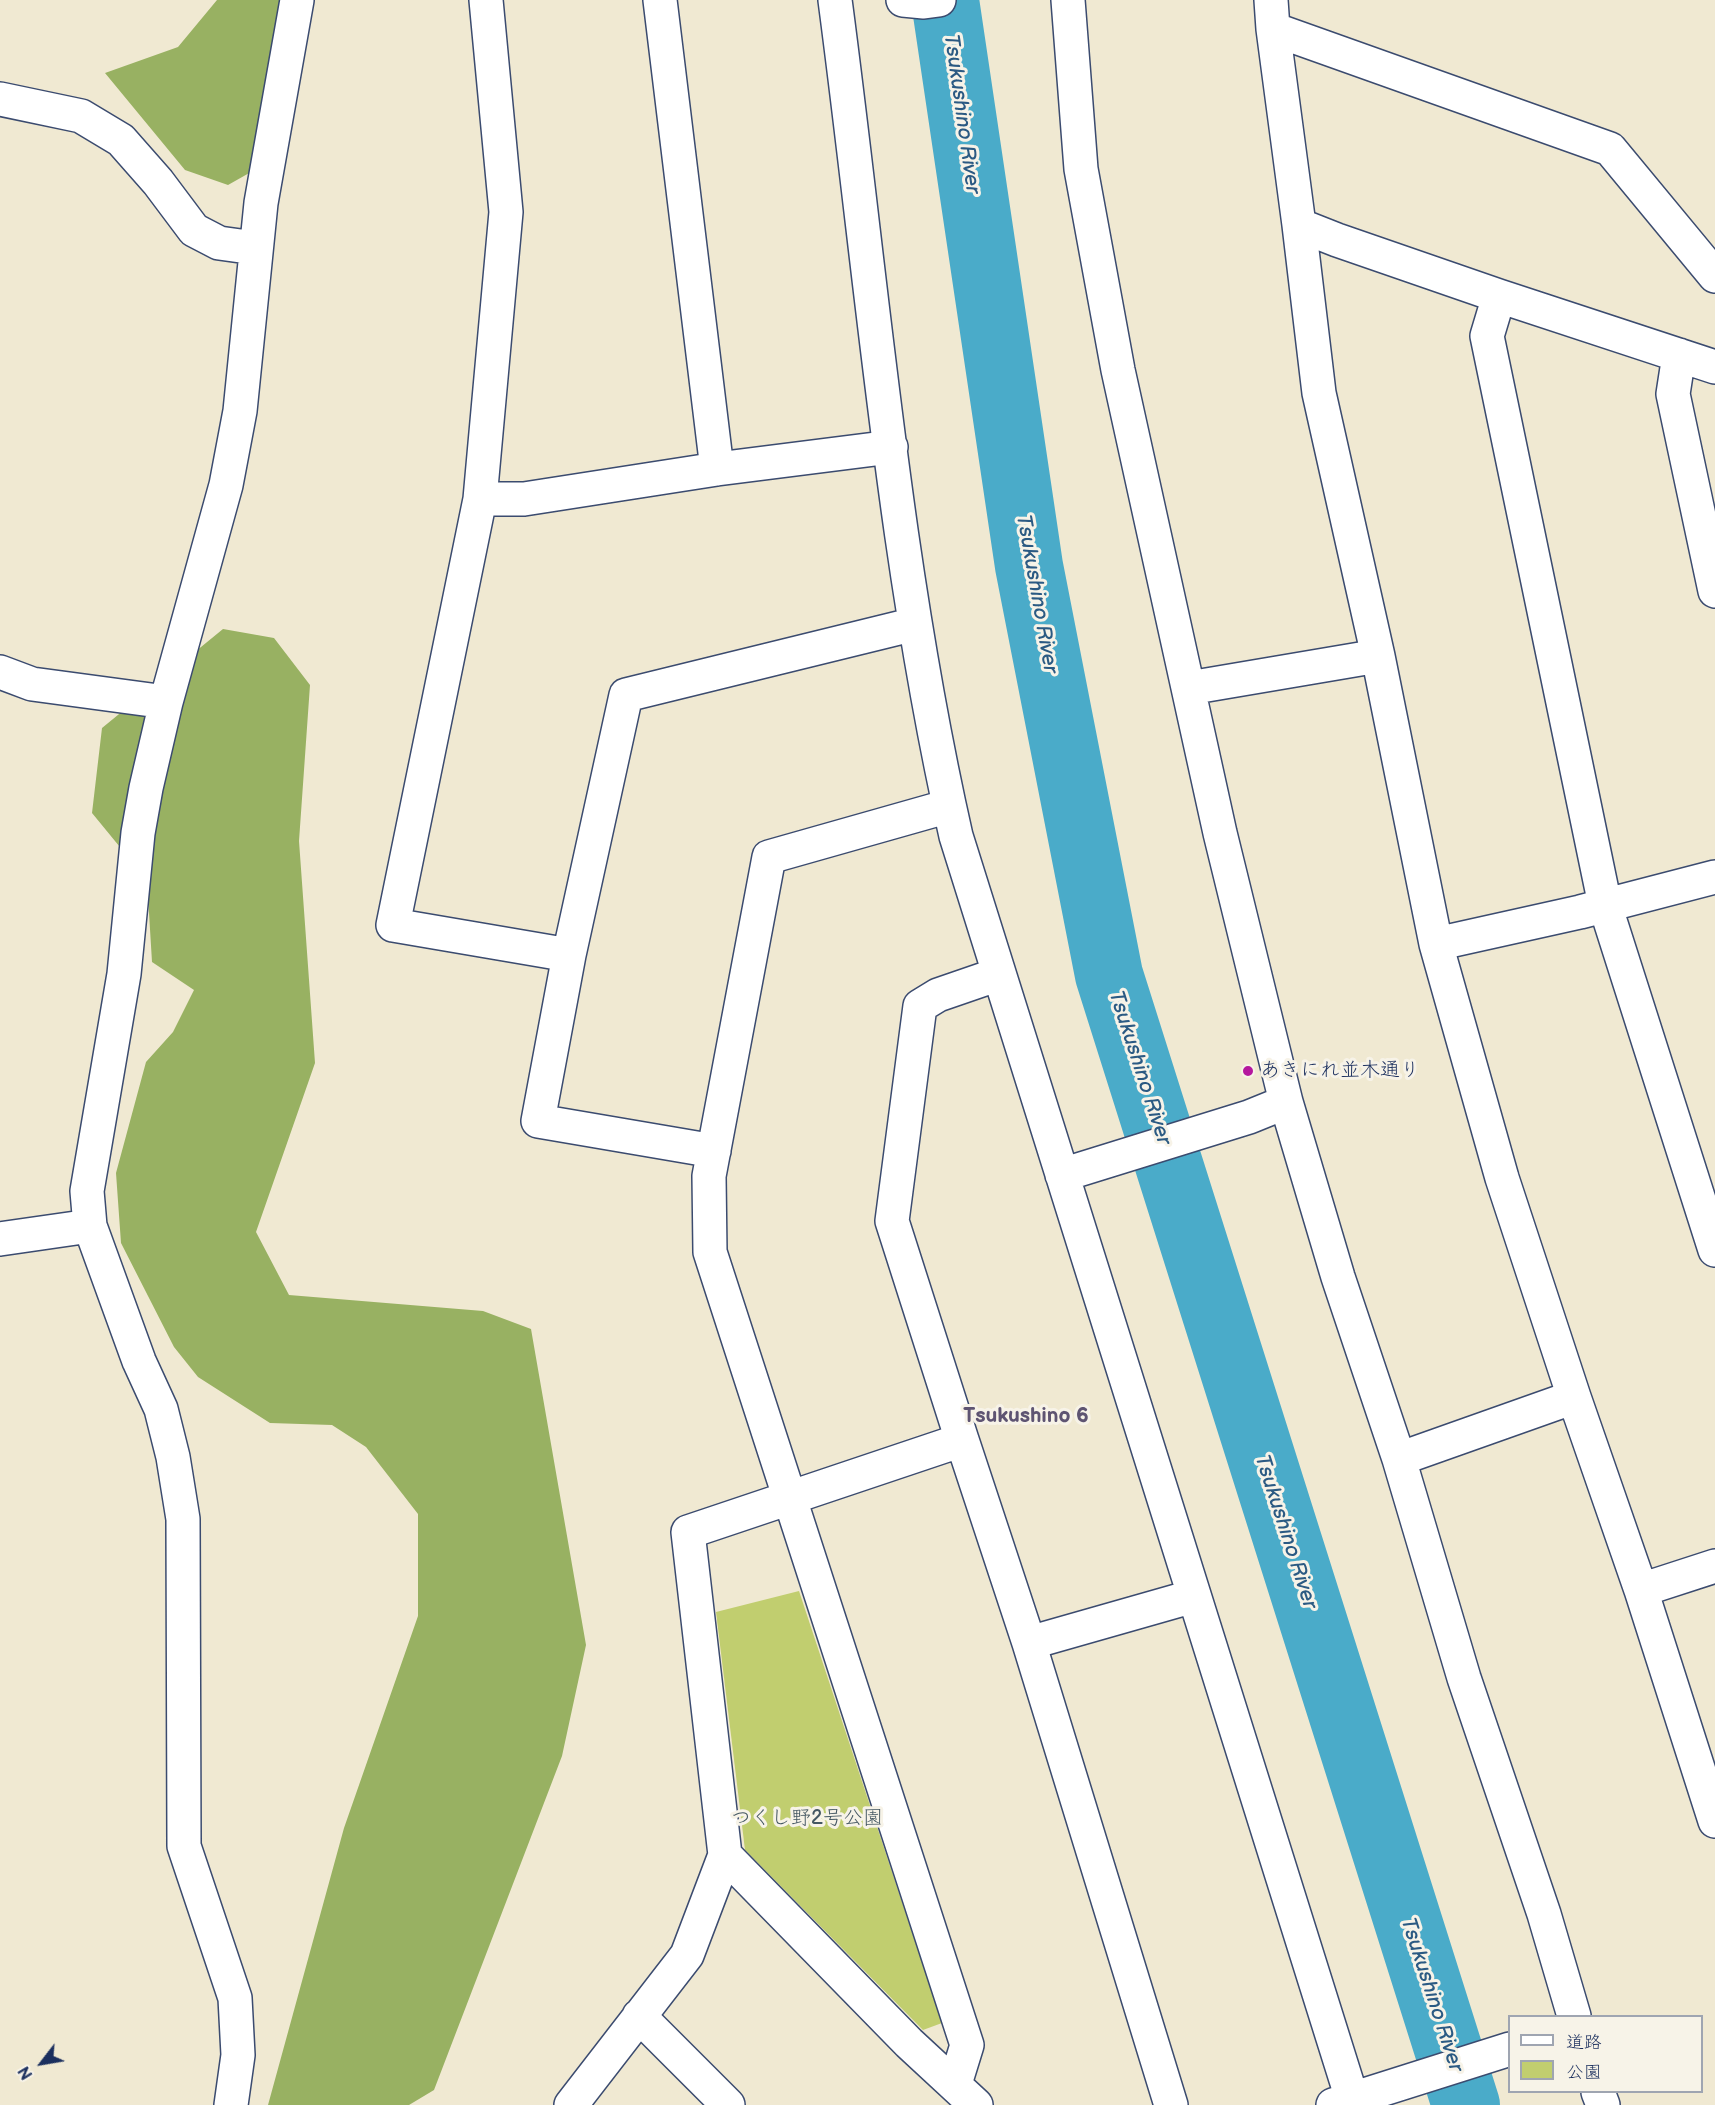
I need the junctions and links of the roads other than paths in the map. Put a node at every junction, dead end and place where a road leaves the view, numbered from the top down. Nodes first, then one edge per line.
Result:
1 (297, 0) edge
2 (486, 0) edge
3 (660, 0) edge
4 (835, 0) edge
5 (903, 0) edge
6 (939, 0) edge
7 (1068, 0) edge
8 (1272, 15) edge
9 (0, 99) edge
10 (1299, 225) junction
11 (255, 248) junction
12 (1715, 276) edge
13 (1499, 296) junction
14 (1679, 355) junction
15 (1715, 367) edge
16 (891, 447) junction
17 (717, 469) junction
18 (480, 499) junction
19 (1715, 591) edge
20 (915, 624) junction
21 (1378, 656) junction
22 (0, 672) edge
23 (1189, 688) junction
24 (166, 702) junction
25 (949, 806) junction
26 (1715, 877) edge
27 (1605, 905) junction
28 (1436, 944) junction
29 (569, 954) junction
30 (999, 974) junction
31 (1286, 1102) junction
32 (714, 1151) junction
33 (1062, 1175) junction
34 (90, 1226) junction
35 (0, 1239) edge
36 (1715, 1250) edge
37 (1574, 1397) junction
38 (962, 1440) junction
39 (1399, 1460) junction
40 (789, 1498) junction
41 (1715, 1566) edge
42 (1641, 1590) junction
43 (1194, 1596) junction
44 (1029, 1643) junction
45 (1715, 1821) edge
46 (725, 1855) junction
47 (1574, 2015) edge
48 (639, 2016) junction
49 (1508, 2049) edge
50 (965, 2094) edge
51 (1347, 2103) edge
52 (231, 2105) edge
53 (571, 2105) edge
54 (728, 2105) edge
55 (1171, 2105) edge

1 - 11 street
2 - 18 street
3 - 17 street
4 - 16 street
5 - 6 street
7 - 23 street
8 - 10 street
8 - 12 street
9 - 11 street
10 - 13 street
10 - 21 street
11 - 24 street
13 - 14 street
13 - 27 street
14 - 15 street
14 - 19 street
16 - 17 street
16 - 20 street
17 - 18 street
18 - 29 street
20 - 25 street
20 - 29 street
21 - 23 street
21 - 28 street
22 - 24 street
23 - 31 street
24 - 34 street
25 - 30 street
25 - 32 street
26 - 27 street
27 - 28 street
27 - 36 street
28 - 37 street
29 - 32 street
30 - 33 street
30 - 38 street
31 - 33 street
31 - 39 street
32 - 40 street
33 - 43 street
34 - 35 street
34 - 52 street
37 - 39 street
37 - 42 street
38 - 40 street
38 - 44 street
39 - 47 street
40 - 46 street
40 - 50 street
41 - 42 street
42 - 45 street
43 - 44 street
43 - 51 street
44 - 55 street
46 - 48 street
46 - 50 street
48 - 53 street
48 - 54 street
49 - 51 street

